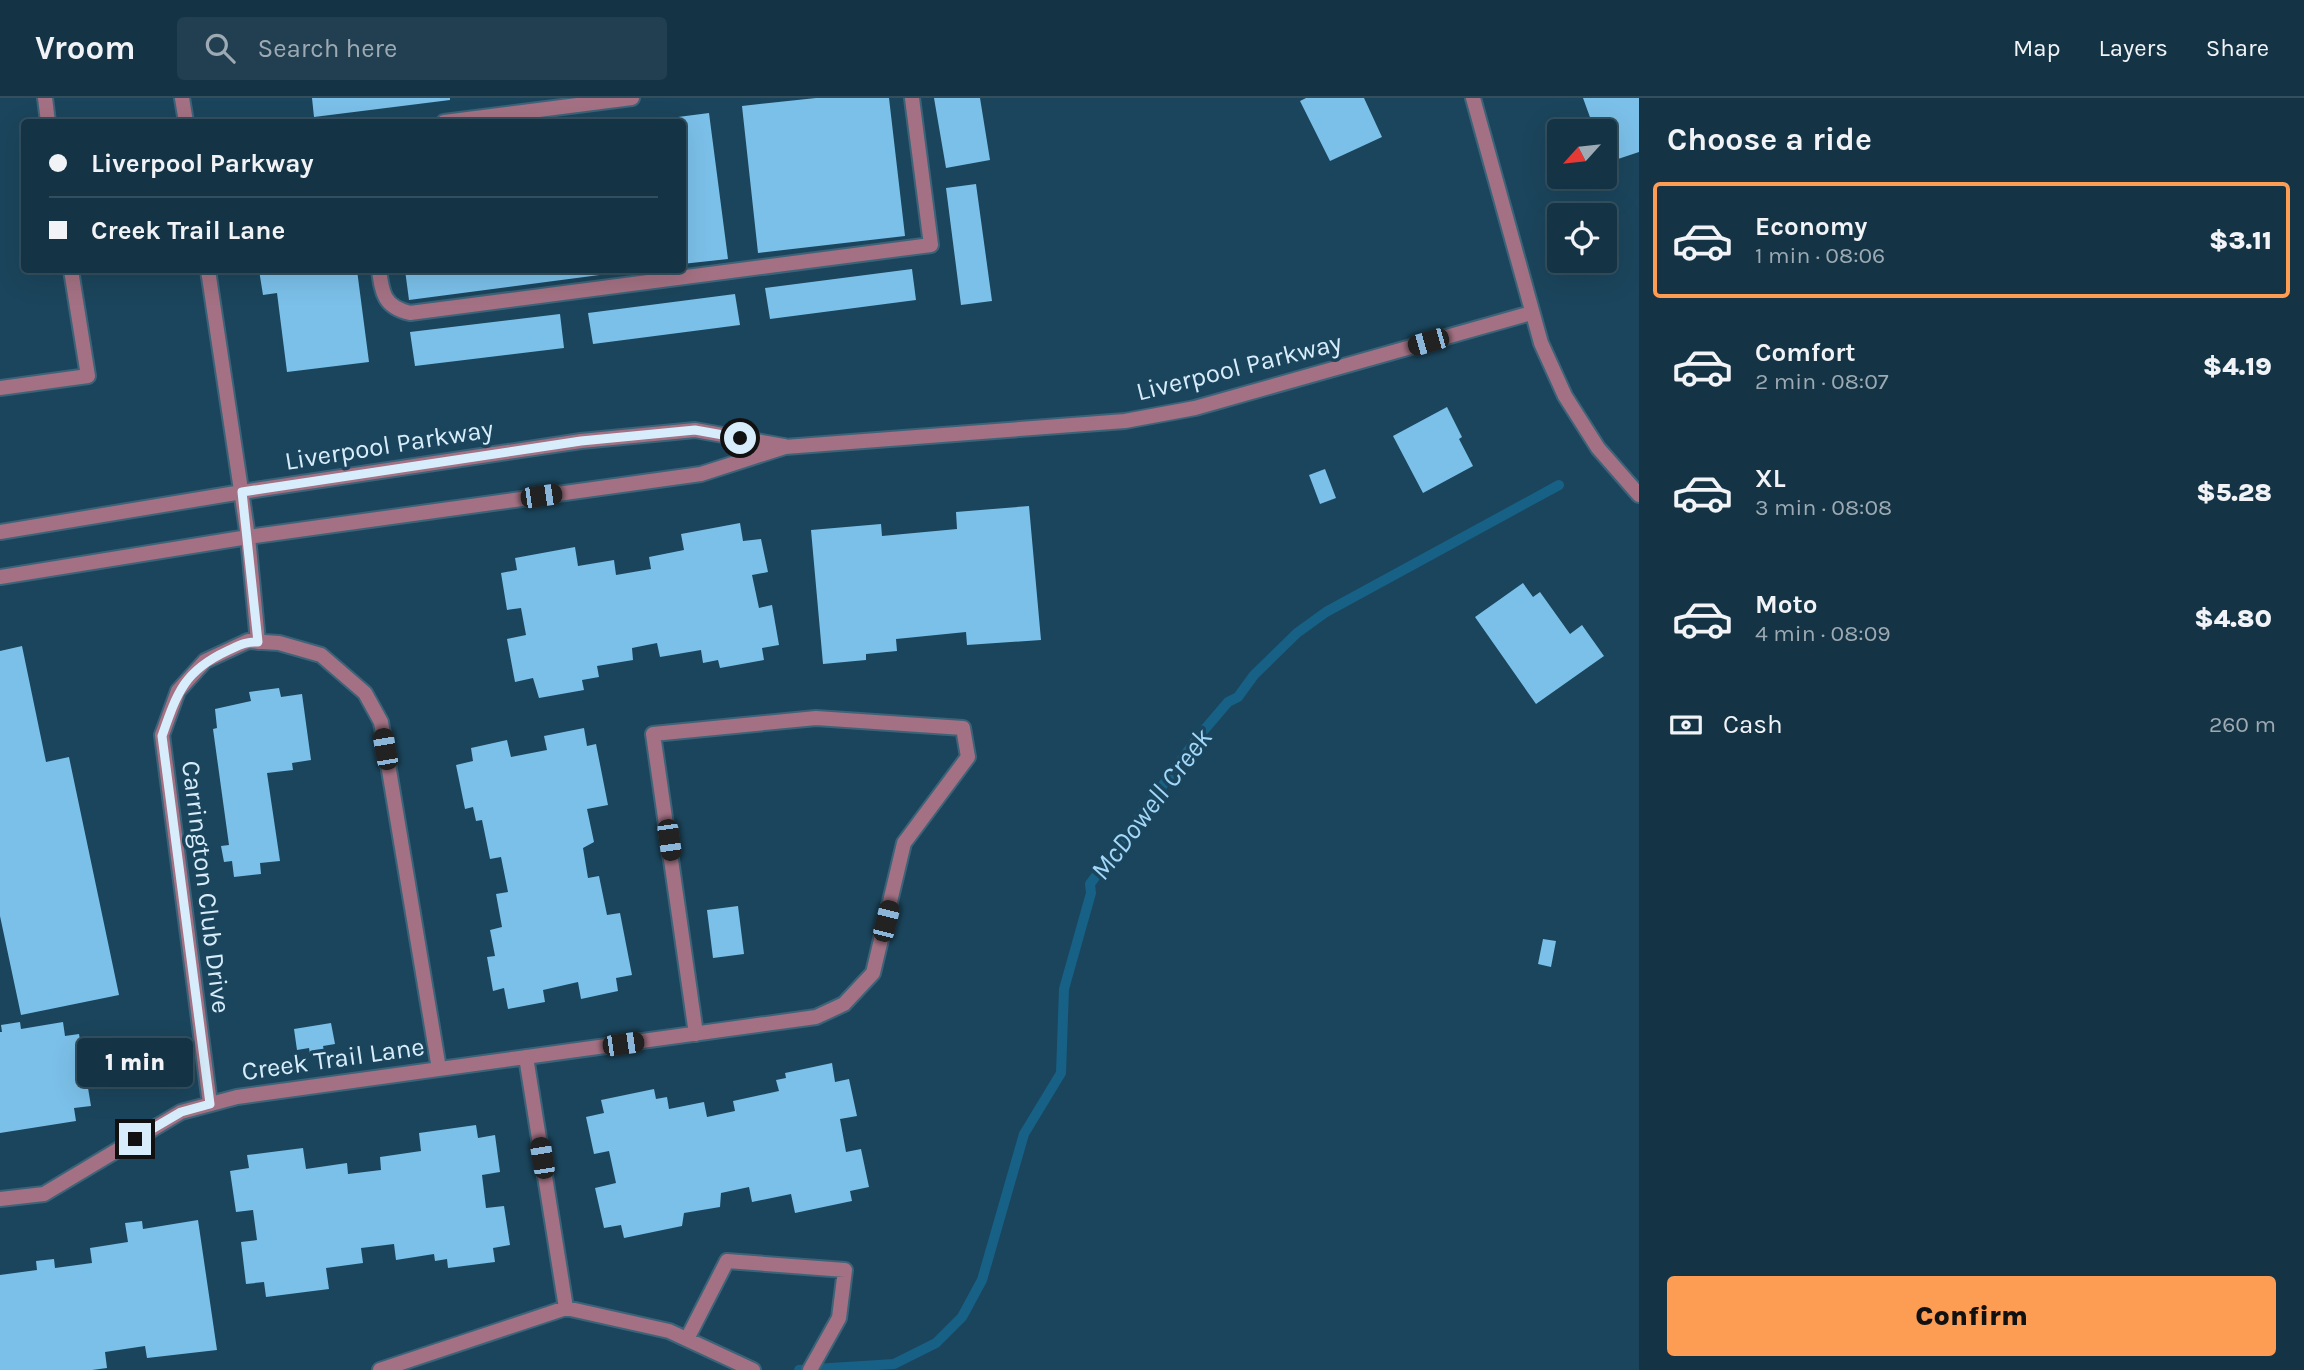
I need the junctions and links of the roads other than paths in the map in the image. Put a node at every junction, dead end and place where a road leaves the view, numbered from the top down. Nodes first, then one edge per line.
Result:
1 (45, 98) edge
2 (182, 98) edge
3 (632, 98) edge
4 (912, 98) edge
5 (1473, 98) edge
6 (48, 119) edge
7 (186, 119) edge
8 (468, 119) edge
9 (71, 273) edge
10 (208, 273) edge
11 (380, 273) edge
12 (1531, 313) junction
13 (0, 388) edge
14 (785, 447) junction
15 (242, 492) junction
16 (1639, 495) edge
17 (0, 532) edge
18 (248, 537) junction
19 (0, 577) edge
20 (258, 642) junction
21 (696, 1034) junction
22 (526, 1057) junction
23 (439, 1069) junction
24 (210, 1104) junction
25 (0, 1199) edge
26 (566, 1308) junction
27 (687, 1339) junction
28 (380, 1370) edge
29 (753, 1370) edge
30 (810, 1370) edge

1 - 6 street
2 - 7 street
3 - 8 street
4 - 11 street
5 - 12 street
9 - 13 street
10 - 15 street
12 - 14 street, Liverpool Parkway
12 - 16 street
14 - 15 street, Liverpool Parkway
14 - 18 street, Liverpool Parkway
15 - 17 street, Liverpool Parkway
15 - 18 street
18 - 19 street, Liverpool Parkway
18 - 20 street
20 - 23 street, Carrington Club Drive
20 - 24 street, Carrington Club Drive
21 - 21 street, Creek Trail Lane
21 - 22 street, Creek Trail Lane
22 - 23 street, Creek Trail Lane
22 - 26 street
23 - 24 street, Creek Trail Lane
24 - 25 street, Creek Trail Lane
26 - 27 street
26 - 28 street
27 - 29 street
27 - 30 street

